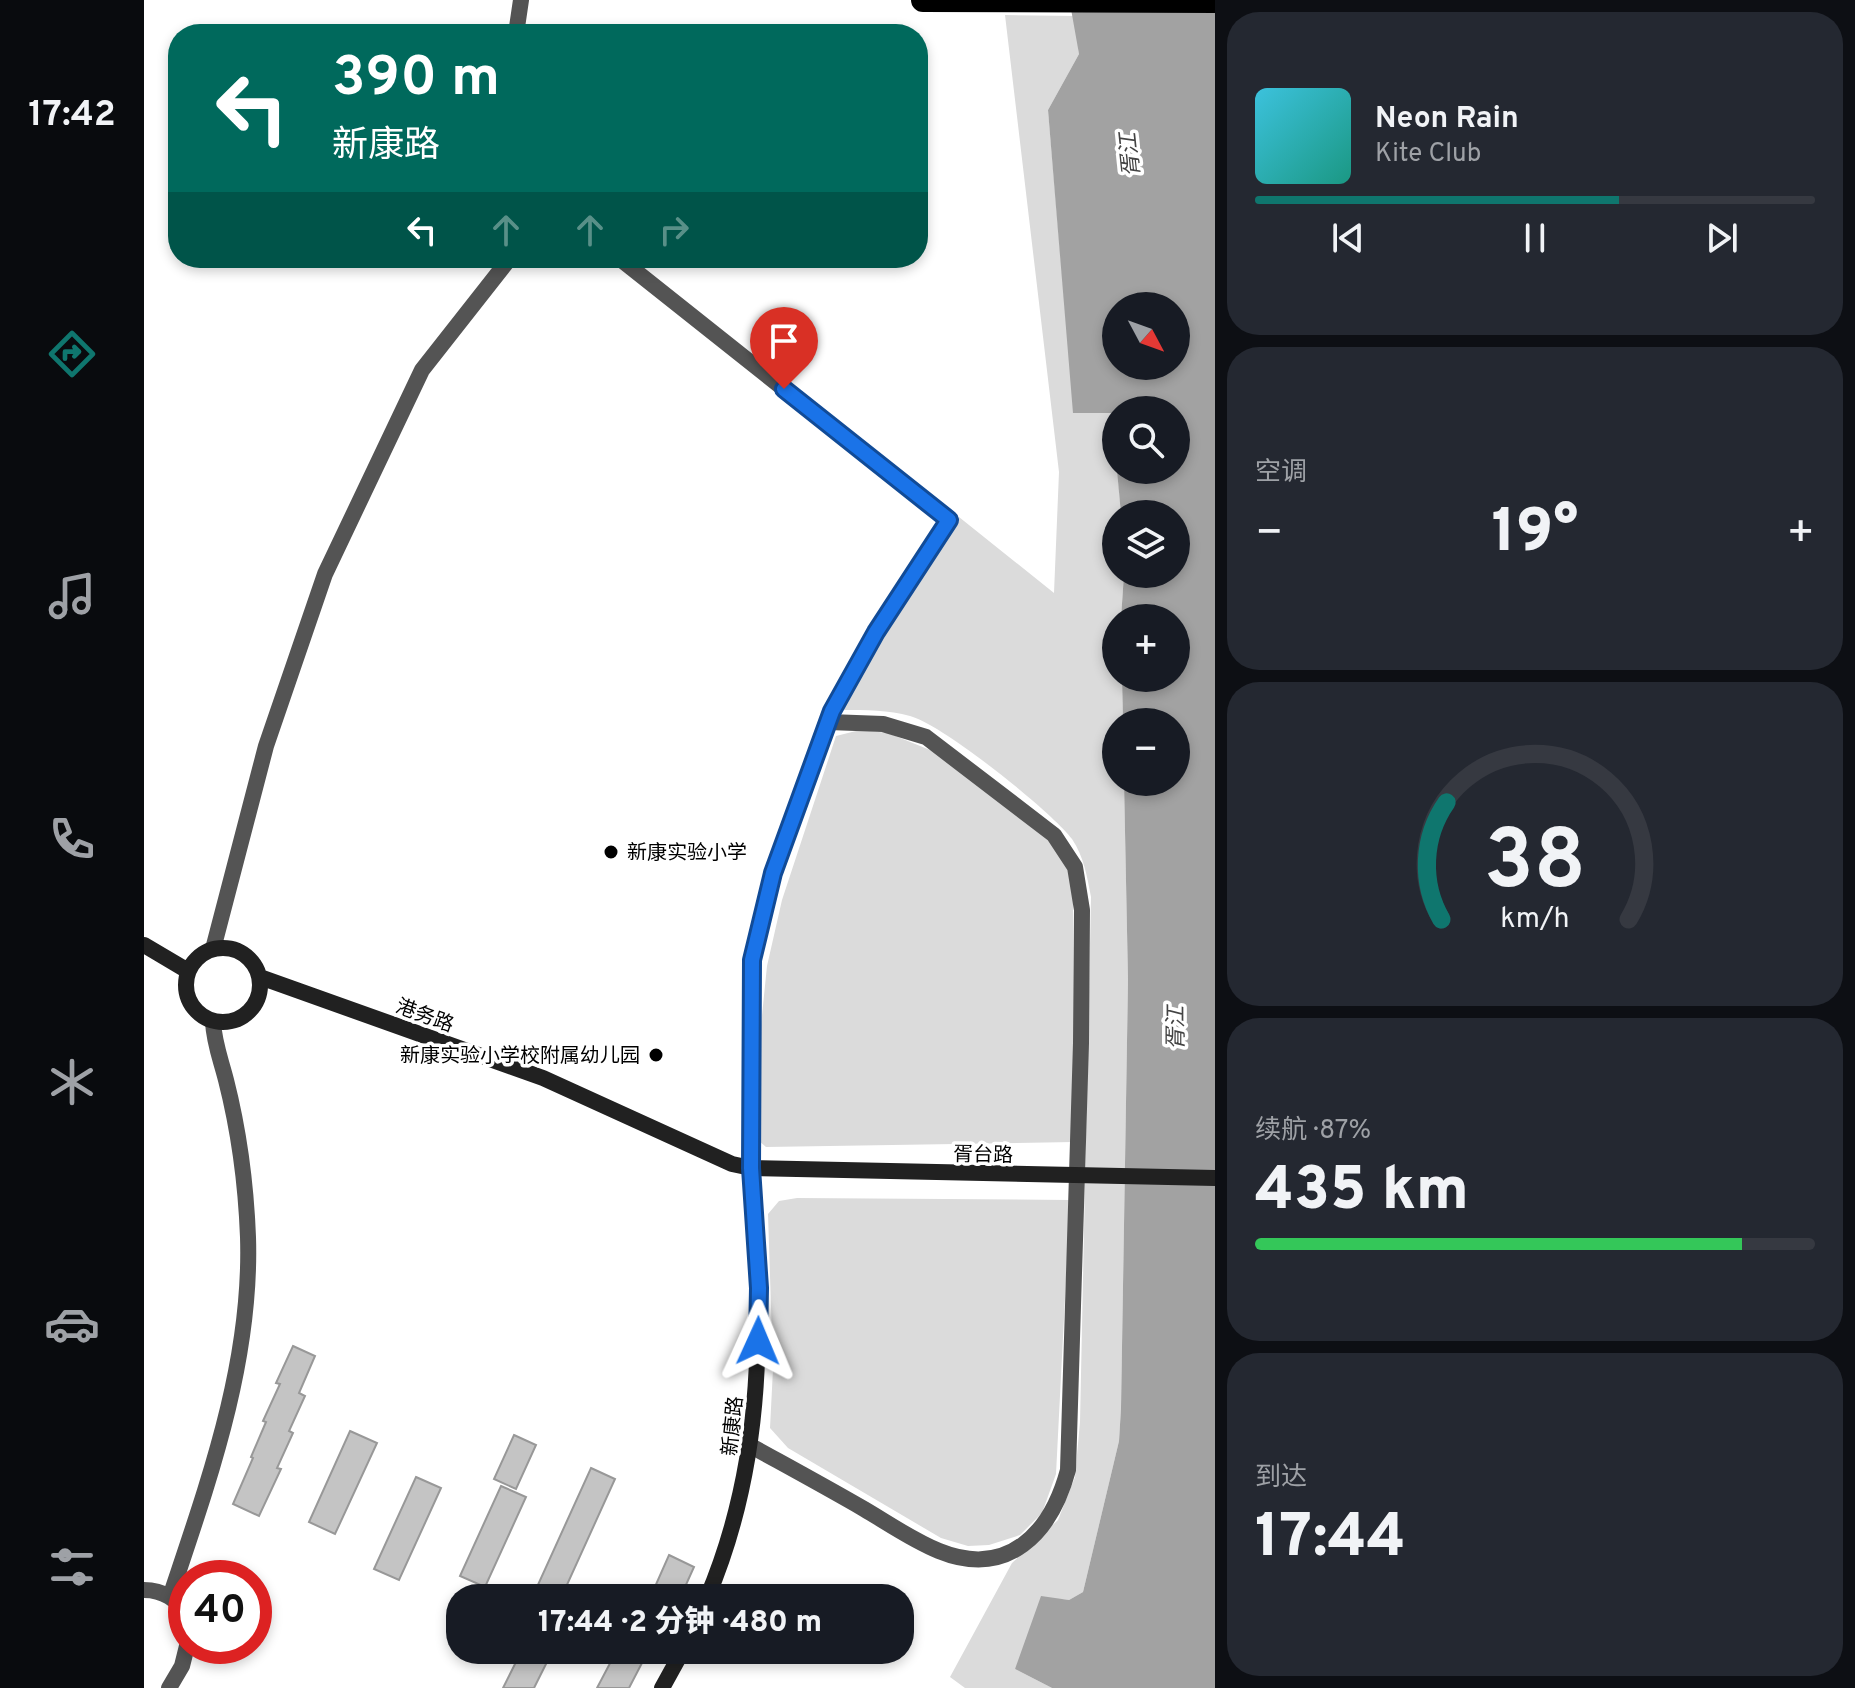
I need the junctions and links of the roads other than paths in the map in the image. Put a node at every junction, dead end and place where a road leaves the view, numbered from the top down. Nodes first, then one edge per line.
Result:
1 (521, 0) edge
2 (923, 0) edge
3 (1215, 1) edge
4 (517, 24) edge
5 (502, 268) edge
6 (632, 268) edge
7 (829, 722) junction
8 (144, 945) edge
9 (213, 949) junction
10 (188, 971) junction
11 (260, 977) junction
12 (213, 1022) junction
13 (751, 1168) junction
14 (1215, 1178) edge
15 (751, 1446) junction
16 (182, 1560) edge
17 (712, 1584) edge
18 (144, 1590) edge
19 (168, 1596) edge
20 (182, 1664) edge
21 (675, 1664) edge
22 (169, 1688) edge
23 (662, 1688) edge

1 - 4 street
2 - 3 highway
5 - 9 street
6 - 7 street, 新康路
7 - 13 street, 新康路
7 - 15 street
8 - 10 street
9 - 10 street
9 - 11 street
10 - 12 street
11 - 12 street
11 - 13 street, 港务路
12 - 16 street
13 - 14 street, 胥台路
13 - 15 street, 新康路
15 - 17 street, 新康路
18 - 19 street
20 - 22 street
21 - 23 street

